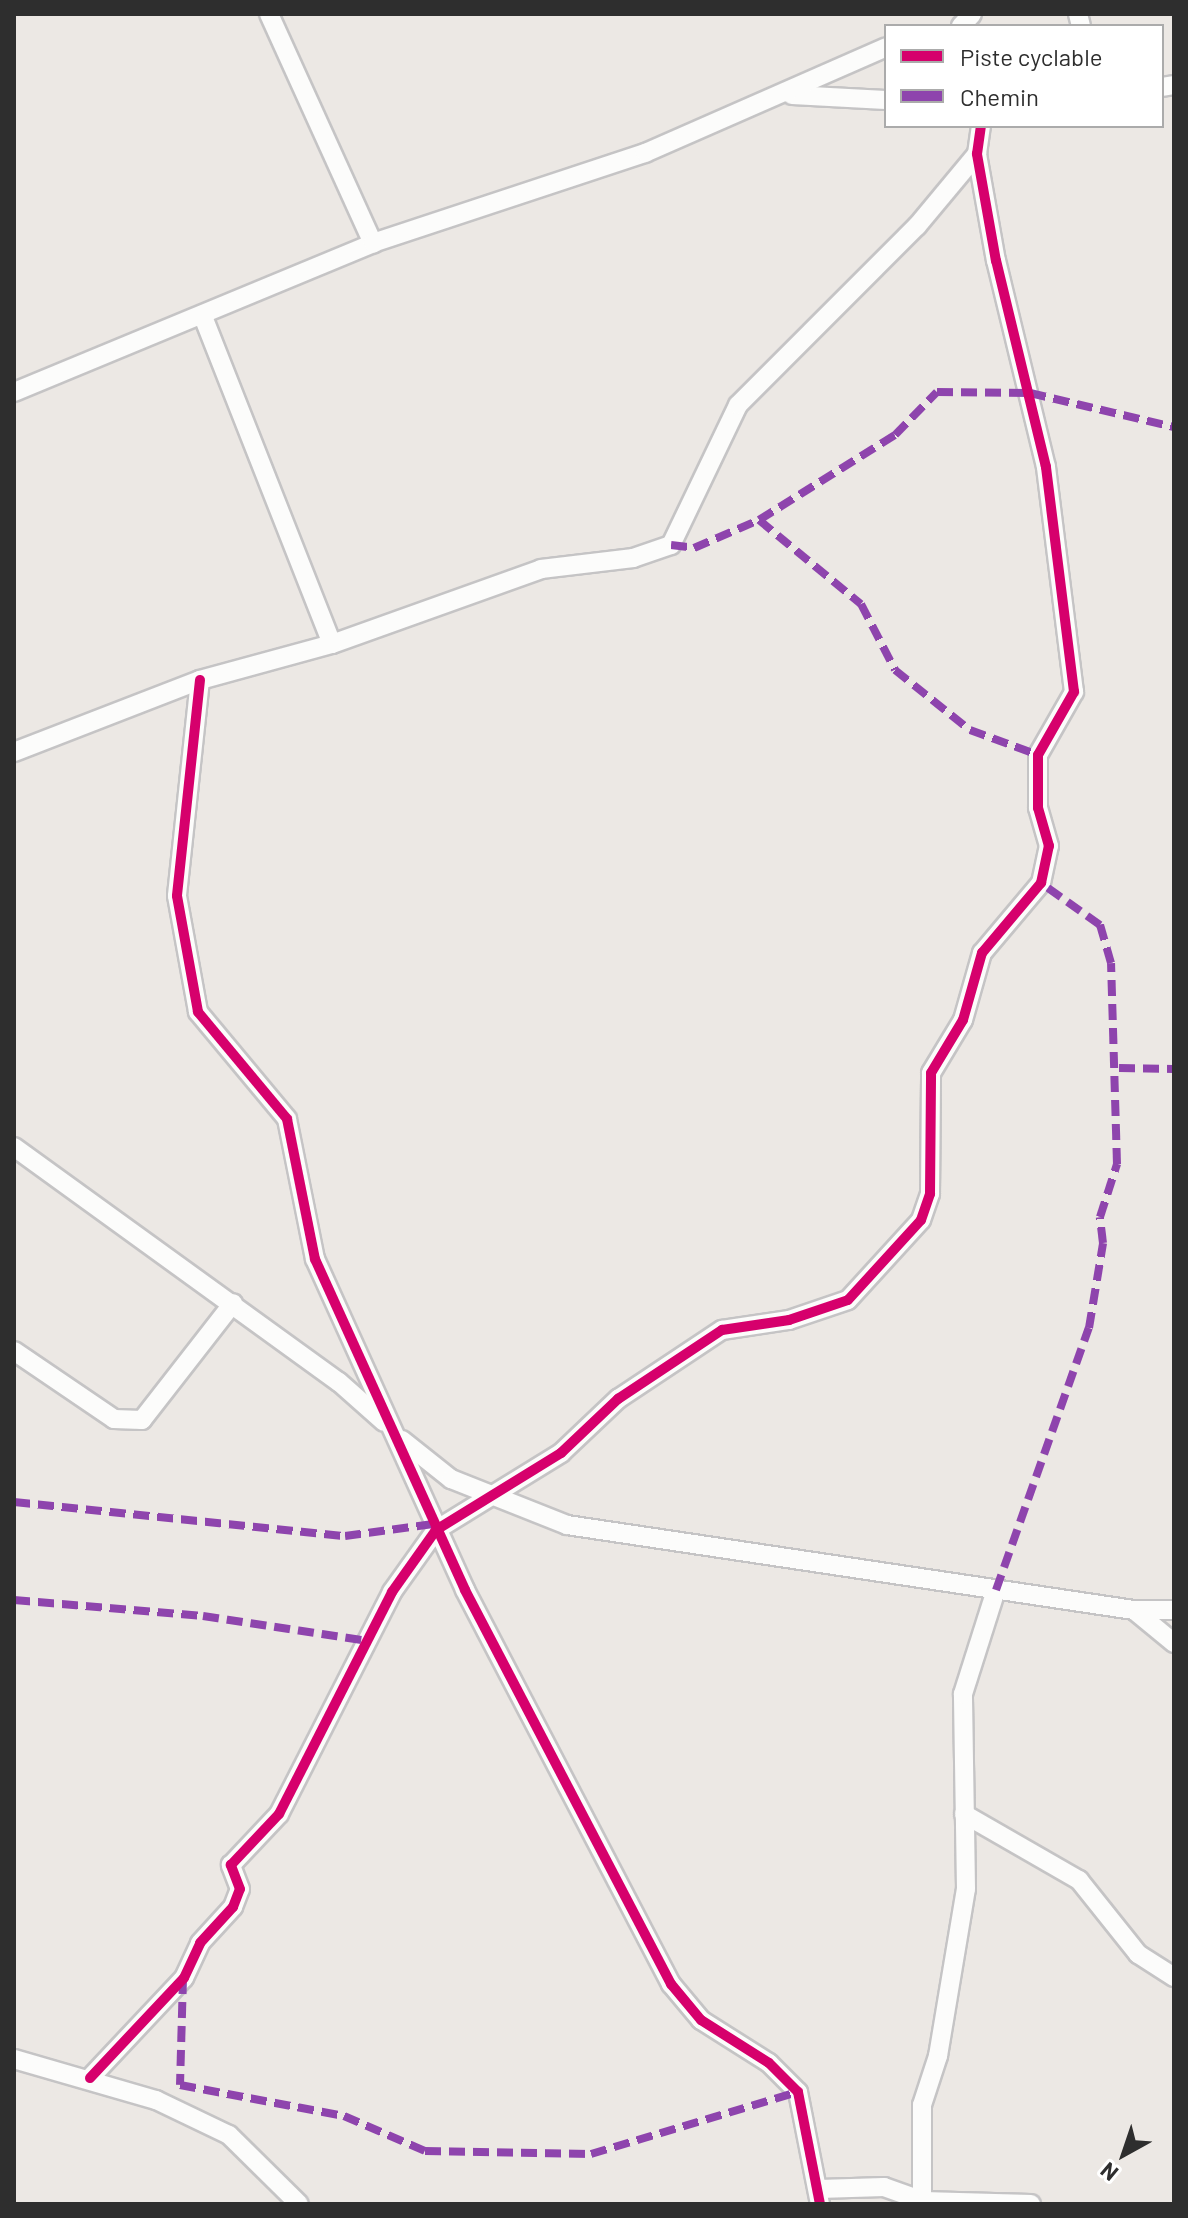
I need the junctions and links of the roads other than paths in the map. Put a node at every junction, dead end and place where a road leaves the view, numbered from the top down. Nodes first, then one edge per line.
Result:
1 (269, 14) edge
2 (884, 48) edge
3 (789, 94) junction
4 (884, 100) edge
5 (981, 128) edge
6 (977, 154) junction
7 (373, 243) junction
8 (204, 319) junction
9 (14, 392) edge
10 (332, 644) junction
11 (200, 680) junction
12 (14, 752) edge
13 (14, 1147) edge
14 (233, 1303) junction
15 (14, 1351) edge
16 (394, 1433) junction
17 (488, 1498) junction
18 (436, 1530) junction
19 (996, 1590) junction
20 (1134, 1610) junction
21 (1174, 1610) edge
22 (1174, 1643) edge
23 (964, 1814) junction
24 (1174, 1977) edge
25 (14, 2059) edge
26 (90, 2078) junction
27 (819, 2196) edge
28 (922, 2202) edge
29 (299, 2204) edge
30 (1031, 2204) edge

1 - 7 street
2 - 3 street
3 - 4 street
3 - 7 street
5 - 6 street
6 - 10 street
6 - 17 street
7 - 8 street
8 - 9 street
8 - 10 street
10 - 11 street
11 - 12 street
11 - 16 street
13 - 14 street
14 - 15 street
14 - 16 street
16 - 17 street
16 - 18 street
17 - 18 street
17 - 19 street
18 - 26 street
18 - 27 street
19 - 20 street
19 - 23 street
20 - 21 street
20 - 22 street
23 - 24 street
23 - 28 street
25 - 26 street
26 - 29 street
27 - 28 street
28 - 30 street

